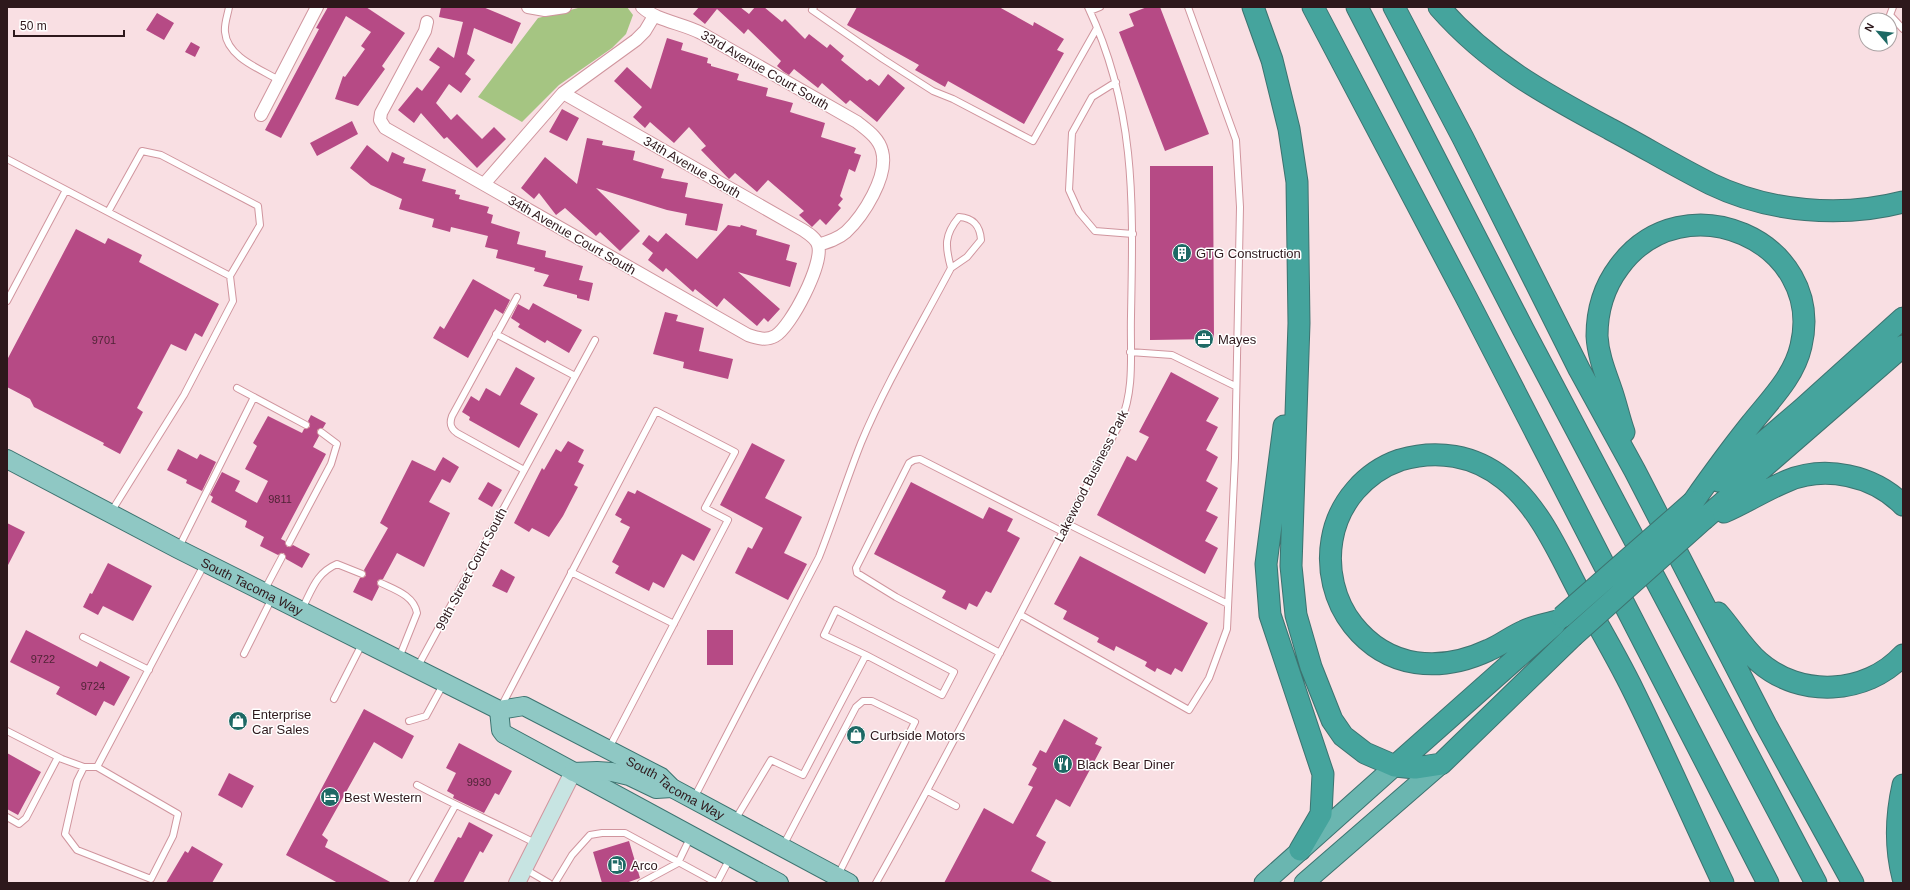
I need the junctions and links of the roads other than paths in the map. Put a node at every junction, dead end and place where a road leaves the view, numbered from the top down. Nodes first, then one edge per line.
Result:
1 (229, 7) edge
2 (317, 7) edge
3 (528, 7) edge
4 (564, 7) edge
5 (642, 7) edge
6 (814, 7) edge
7 (1100, 7) edge
8 (1188, 7) edge
9 (1253, 7) edge
10 (1313, 7) edge
11 (1357, 7) edge
12 (1394, 7) edge
13 (1439, 7) edge
14 (1893, 7) edge
15 (1089, 9) edge
16 (654, 16) junction
17 (427, 22) dead end
18 (1097, 28) junction
19 (1903, 29) edge
20 (279, 80) junction
21 (1116, 82) junction
22 (563, 93) junction
23 (261, 115) dead end
24 (7, 159) edge
25 (484, 184) junction
26 (66, 190) junction
27 (1903, 202) edge
28 (108, 212) junction
29 (1133, 234) junction
30 (818, 245) junction
31 (951, 268) junction
32 (230, 276) junction
33 (517, 297) dead end
34 (7, 301) edge
35 (1903, 318) edge
36 (1299, 323) junction
37 (496, 334) junction
38 (595, 340) dead end
39 (1903, 346) edge
40 (1130, 352) junction
41 (575, 376) junction
42 (1235, 386) junction
43 (237, 388) dead end
44 (254, 397) junction
45 (306, 425) dead end
46 (321, 432) dead end
47 (7, 459) edge
48 (524, 470) junction
49 (1635, 471) junction
50 (1903, 505) edge
51 (1699, 510) junction
52 (110, 513) junction
53 (1068, 524) junction
54 (1063, 532) junction
55 (289, 543) dead end
56 (178, 548) junction
57 (282, 557) dead end
58 (206, 562) junction
59 (571, 572) junction
60 (362, 574) dead end
61 (1689, 577) junction
62 (382, 583) dead end
63 (268, 594) junction
64 (1228, 604) junction
65 (301, 610) junction
66 (1021, 615) junction
67 (1560, 619) junction
68 (674, 624) junction
69 (83, 637) dead end
70 (364, 640) junction
71 (1000, 653) junction
72 (244, 654) dead end
73 (866, 655) junction
74 (1903, 655) edge
75 (399, 658) junction
76 (417, 668) junction
77 (149, 670) junction
78 (445, 682) junction
79 (334, 699) dead end
80 (499, 710) junction
81 (409, 721) dead end
82 (7, 731) edge
83 (608, 749) junction
84 (58, 757) junction
85 (1441, 764) junction
86 (1396, 766) junction
87 (84, 767) junction
88 (97, 767) junction
89 (574, 772) junction
90 (418, 785) dead end
91 (1903, 785) edge
92 (672, 788) junction
93 (928, 791) junction
94 (693, 799) junction
95 (455, 806) junction
96 (956, 806) dead end
97 (7, 817) edge
98 (735, 822) junction
99 (691, 836) junction
100 (537, 844) junction
101 (783, 847) junction
102 (1300, 850) junction
103 (730, 858) junction
104 (678, 863) junction
105 (525, 869) junction
106 (1903, 878) edge
107 (843, 880) edge
108 (412, 883) edge
109 (517, 883) edge
110 (549, 883) edge
111 (555, 883) edge
112 (641, 883) edge
113 (779, 883) edge
114 (876, 883) edge
115 (1264, 883) edge
116 (1304, 883) edge
117 (1723, 883) edge
118 (1768, 883) edge
119 (1816, 883) edge
120 (1853, 883) edge

1 - 20 lane
2 - 20 street
3 - 4 street
5 - 16 street, 33rd Avenue Court South
6 - 18 lane
7 - 15 lane
8 - 42 lane
9 - 36 highway
10 - 118 highway
11 - 119 highway
12 - 49 highway
13 - 27 highway
14 - 19 lane
15 - 18 lane, Lakewood Business Park
16 - 22 street
16 - 30 street, 33rd Avenue Court South
17 - 25 street, 34th Avenue Court South
18 - 21 lane, Lakewood Business Park
20 - 23 street
21 - 29 lane, Lakewood Business Park
21 - 29 lane
22 - 25 street
22 - 30 street, 34th Avenue South
24 - 26 lane
25 - 30 street, 34th Avenue Court South
26 - 28 lane
26 - 34 lane
28 - 32 lane
28 - 32 lane
29 - 40 lane, Lakewood Business Park
31 - 31 lane
31 - 94 lane
32 - 52 lane
33 - 37 lane
35 - 51 highway
36 - 86 highway
36 - 102 highway
37 - 41 lane
37 - 48 lane
38 - 41 lane, 99th Street Court South
39 - 51 highway
40 - 42 lane
40 - 53 lane, Lakewood Business Park
41 - 48 lane, 99th Street Court South
42 - 64 lane
43 - 44 lane
44 - 45 lane
44 - 56 lane
46 - 55 lane
47 - 52 main road, South Tacoma Way
48 - 76 lane, 99th Street Court South
49 - 51 highway
49 - 61 highway
50 - 51 highway
51 - 67 highway, bridge
51 - 85 highway, bridge
52 - 56 main road, South Tacoma Way
53 - 54 lane, Lakewood Business Park
53 - 64 lane
54 - 66 lane, Lakewood Business Park
54 - 71 lane
56 - 58 main road, South Tacoma Way
57 - 63 lane
58 - 63 main road, South Tacoma Way
58 - 77 lane
59 - 68 lane
59 - 68 lane
59 - 80 lane
60 - 65 lane
61 - 74 highway
61 - 120 highway
62 - 75 lane
63 - 65 main road, South Tacoma Way
63 - 72 lane
64 - 66 lane
65 - 70 main road, South Tacoma Way
66 - 71 lane, Lakewood Business Park
67 - 86 highway
67 - 117 highway
68 - 83 lane
69 - 77 lane
70 - 75 main road, South Tacoma Way
70 - 79 lane
71 - 93 lane, Lakewood Business Park
73 - 73 lane
73 - 98 lane
75 - 76 main road, South Tacoma Way
76 - 78 main road, South Tacoma Way
77 - 88 lane
78 - 80 main road, South Tacoma Way
78 - 81 lane
80 - 83 main road, South Tacoma Way
80 - 89 main road
82 - 84 lane
83 - 92 main road, South Tacoma Way
84 - 87 lane
84 - 97 lane
85 - 86 highway
85 - 116 highway
86 - 102 highway
87 - 88 lane
87 - 88 lane
89 - 92 main road
89 - 99 main road
89 - 100 main road
90 - 95 lane
91 - 106 highway
92 - 94 main road, South Tacoma Way
93 - 96 lane
93 - 114 lane, Lakewood Business Park
94 - 98 main road, South Tacoma Way
95 - 100 lane
95 - 108 lane
98 - 101 main road, South Tacoma Way
99 - 103 main road
99 - 104 lane
100 - 105 main road
101 - 107 main road, South Tacoma Way
101 - 107 lane
102 - 115 highway
103 - 104 lane
103 - 113 main road
104 - 111 lane
104 - 112 lane
105 - 109 main road
105 - 110 lane

